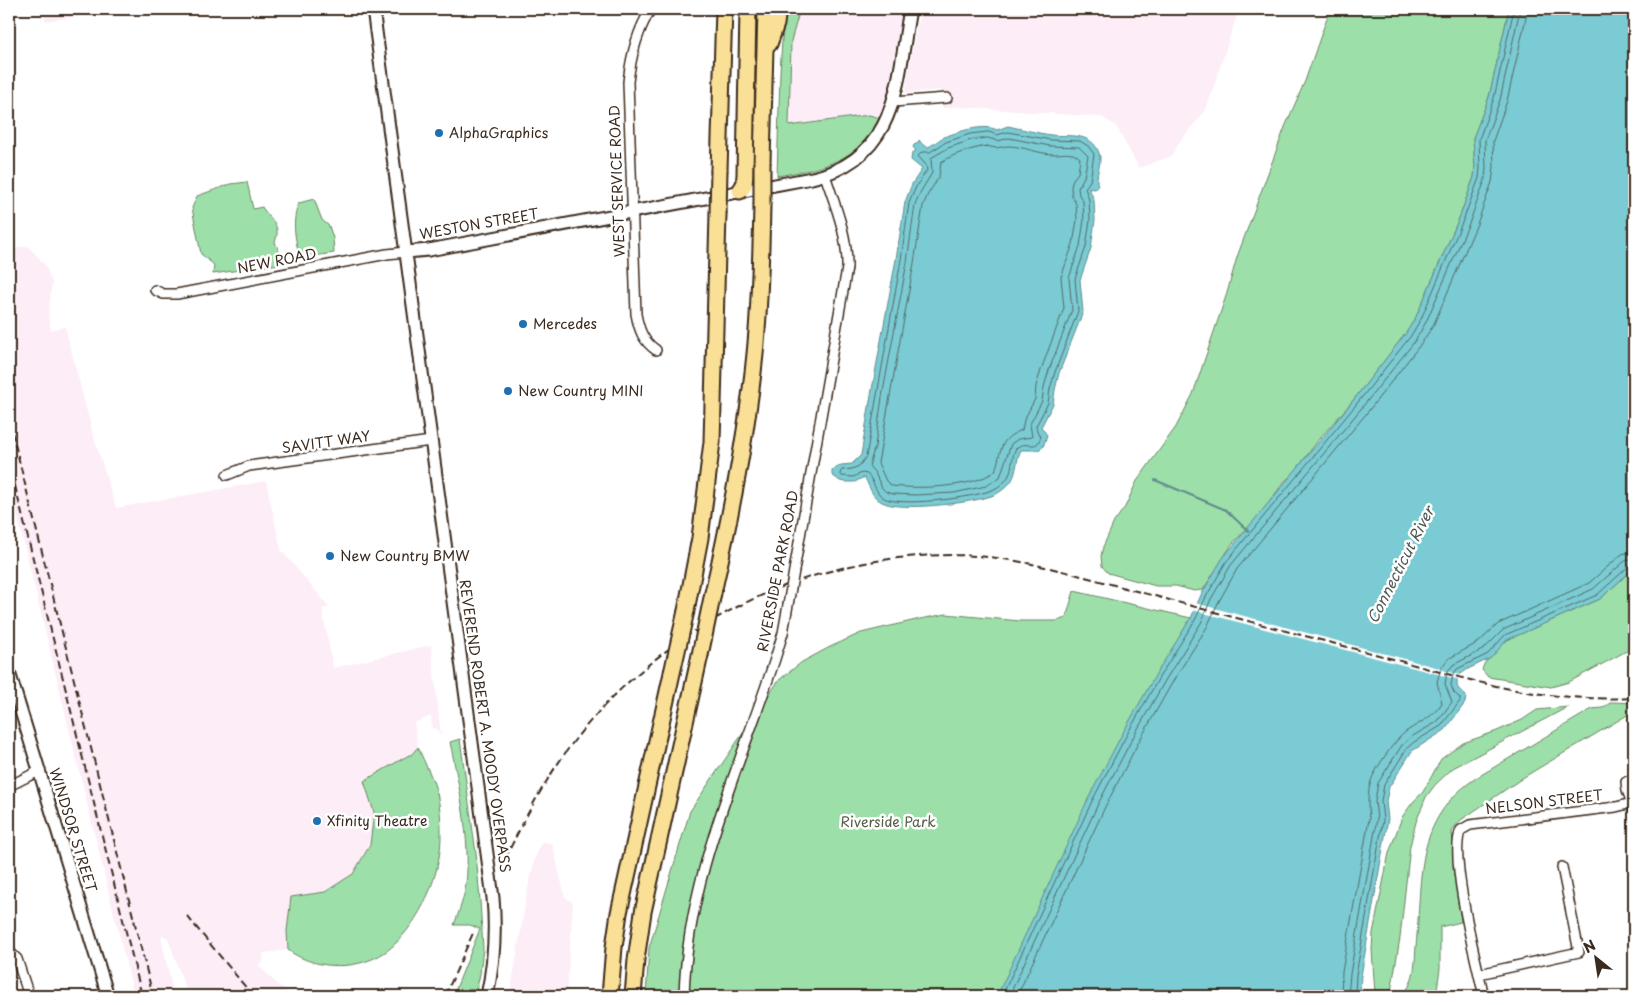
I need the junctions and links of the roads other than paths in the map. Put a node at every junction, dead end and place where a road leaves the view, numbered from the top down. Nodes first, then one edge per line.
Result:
1 (373, 9) edge
2 (651, 9) edge
3 (716, 9) edge
4 (724, 9) edge
5 (740, 9) edge
6 (748, 9) edge
7 (766, 9) edge
8 (778, 9) edge
9 (910, 9) edge
10 (722, 52) junction
11 (765, 55) junction
12 (947, 98) dead end
13 (893, 102) junction
14 (824, 175) junction
15 (740, 191) junction
16 (632, 212) junction
17 (406, 252) junction
18 (155, 290) dead end
19 (656, 350) dead end
20 (431, 441) junction
21 (227, 475) dead end
22 (9, 672) edge
23 (39, 771) junction
24 (1634, 778) edge
25 (9, 786) edge
26 (1633, 806) edge
27 (1562, 867) dead end
28 (9, 951) edge
29 (1479, 974) junction
30 (29, 996) edge
31 (108, 996) edge
32 (487, 996) edge
33 (610, 996) edge
34 (633, 996) edge
35 (684, 996) edge
36 (1484, 996) edge

1 - 17 main road, WESTON STREET
2 - 16 street, WEST SERVICE ROAD
3 - 10 highway
4 - 10 highway
5 - 15 highway
6 - 15 highway
7 - 11 highway
8 - 11 highway
9 - 13 main road, WESTON STREET
10 - 33 highway, bridge
11 - 34 highway, bridge
12 - 13 street
13 - 14 main road, WESTON STREET
14 - 15 main road, WESTON STREET
14 - 35 street, RIVERSIDE PARK ROAD, bridge
15 - 16 main road, WESTON STREET
16 - 17 main road, WESTON STREET
16 - 19 street, WEST SERVICE ROAD
17 - 18 street, NEW ROAD
17 - 20 main road, REVEREND ROBERT A. MOODY OVERPASS
20 - 21 street, SAVITT WAY
20 - 32 main road, REVEREND ROBERT A. MOODY OVERPASS
22 - 23 main road, WINDSOR STREET
23 - 25 street
23 - 31 main road, WINDSOR STREET
24 - 26 street
26 - 29 street, NELSON STREET
27 - 29 street
28 - 30 street
29 - 36 street

